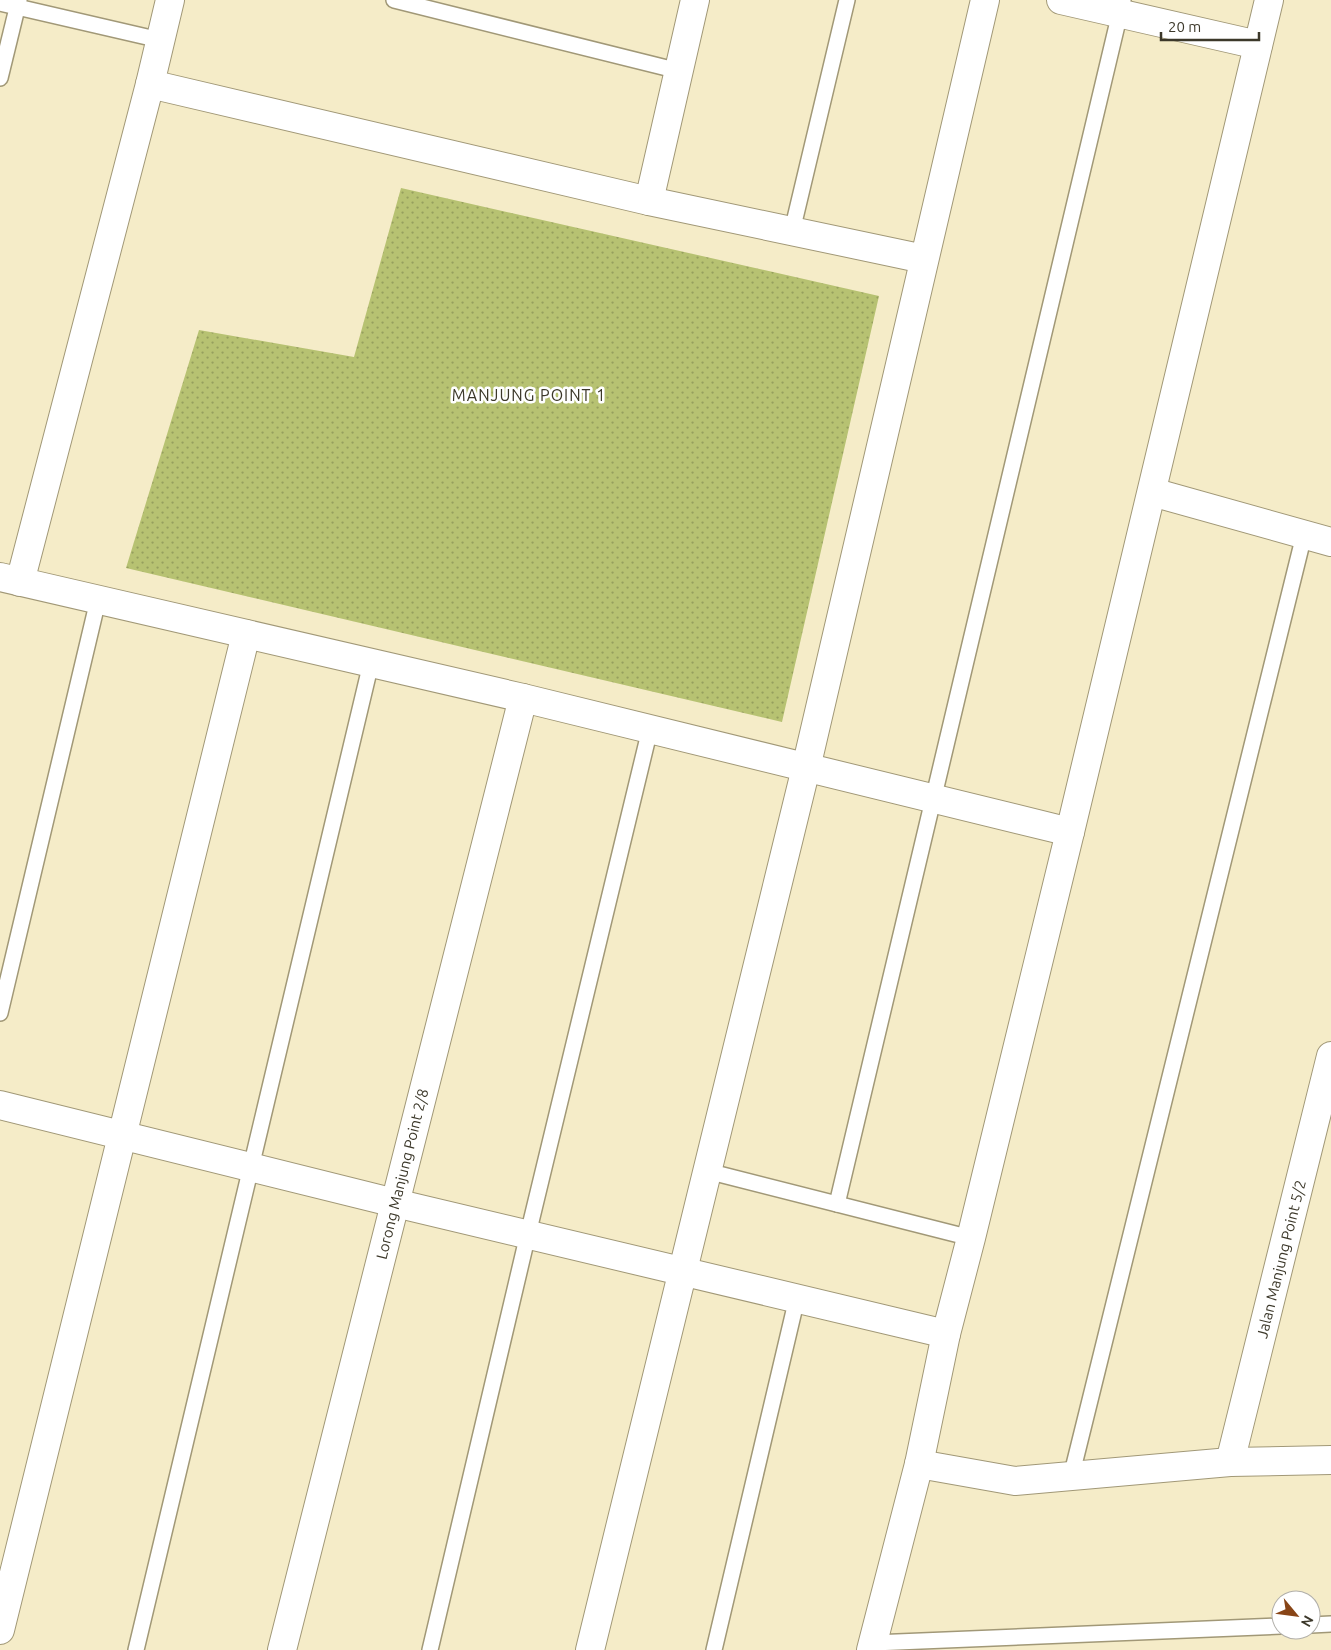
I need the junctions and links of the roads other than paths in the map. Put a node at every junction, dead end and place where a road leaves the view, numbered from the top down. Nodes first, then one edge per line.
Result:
1 (170, 0) edge
2 (394, 0) edge
3 (695, 0) edge
4 (847, 0) edge
5 (985, 0) edge
6 (1061, 0) edge
7 (1269, 0) edge
8 (0, 3) edge
9 (18, 4) edge
10 (1121, 7) edge
11 (160, 40) junction
12 (1258, 45) junction
13 (679, 71) junction
14 (0, 78) edge
15 (150, 84) junction
16 (649, 201) junction
17 (792, 231) junction
18 (924, 259) junction
19 (1152, 492) junction
20 (1304, 535) junction
21 (1331, 542) edge
22 (10, 579) edge
23 (98, 600) junction
24 (246, 634) junction
25 (370, 663) junction
26 (523, 698) junction
27 (650, 729) junction
28 (806, 768) junction
29 (934, 799) junction
30 (1070, 832) junction
31 (0, 1013) edge
32 (1331, 1056) edge
33 (0, 1105) edge
34 (121, 1135) junction
35 (249, 1167) junction
36 (707, 1171) junction
37 (395, 1203) junction
38 (837, 1204) junction
39 (528, 1234) junction
40 (971, 1238) junction
41 (682, 1271) junction
42 (797, 1298) junction
43 (946, 1334) junction
44 (1331, 1460) edge
45 (1230, 1462) junction
46 (919, 1464) junction
47 (1071, 1477) junction
48 (1271, 1626) edge
49 (0, 1630) edge
50 (872, 1646) edge
51 (136, 1650) edge
52 (282, 1650) edge
53 (430, 1650) edge
54 (590, 1650) edge
55 (714, 1650) edge

1 - 11 street
2 - 13 lane
3 - 13 street
4 - 17 lane
5 - 18 street
6 - 10 street
7 - 12 street
8 - 9 lane
9 - 11 lane
9 - 14 lane
10 - 12 street
10 - 29 lane
11 - 15 street
12 - 19 street
13 - 16 street
15 - 16 street
15 - 22 street
16 - 17 street
17 - 18 street
18 - 28 street
19 - 20 street
19 - 30 street
20 - 21 street
20 - 47 lane
22 - 23 street
23 - 24 street
23 - 31 lane
24 - 25 street
24 - 34 street
25 - 26 street
25 - 35 lane
26 - 27 street
26 - 37 street, Lorong Manjung Point 2/8
27 - 28 street
27 - 39 lane
28 - 29 street
28 - 36 street
29 - 30 street
29 - 38 lane
30 - 40 street
32 - 45 street, Jalan Manjung Point 5/2
33 - 34 street
34 - 35 street
34 - 49 street
35 - 37 street
35 - 51 lane
36 - 38 lane
36 - 41 street
37 - 39 street
37 - 52 street, Lorong Manjung Point 2/8
38 - 40 lane
39 - 41 street
39 - 53 lane
40 - 43 street
41 - 42 street
41 - 54 street
42 - 43 street
42 - 55 lane
43 - 46 street
44 - 45 street
45 - 47 street
46 - 47 street
46 - 50 street
48 - 50 lane

